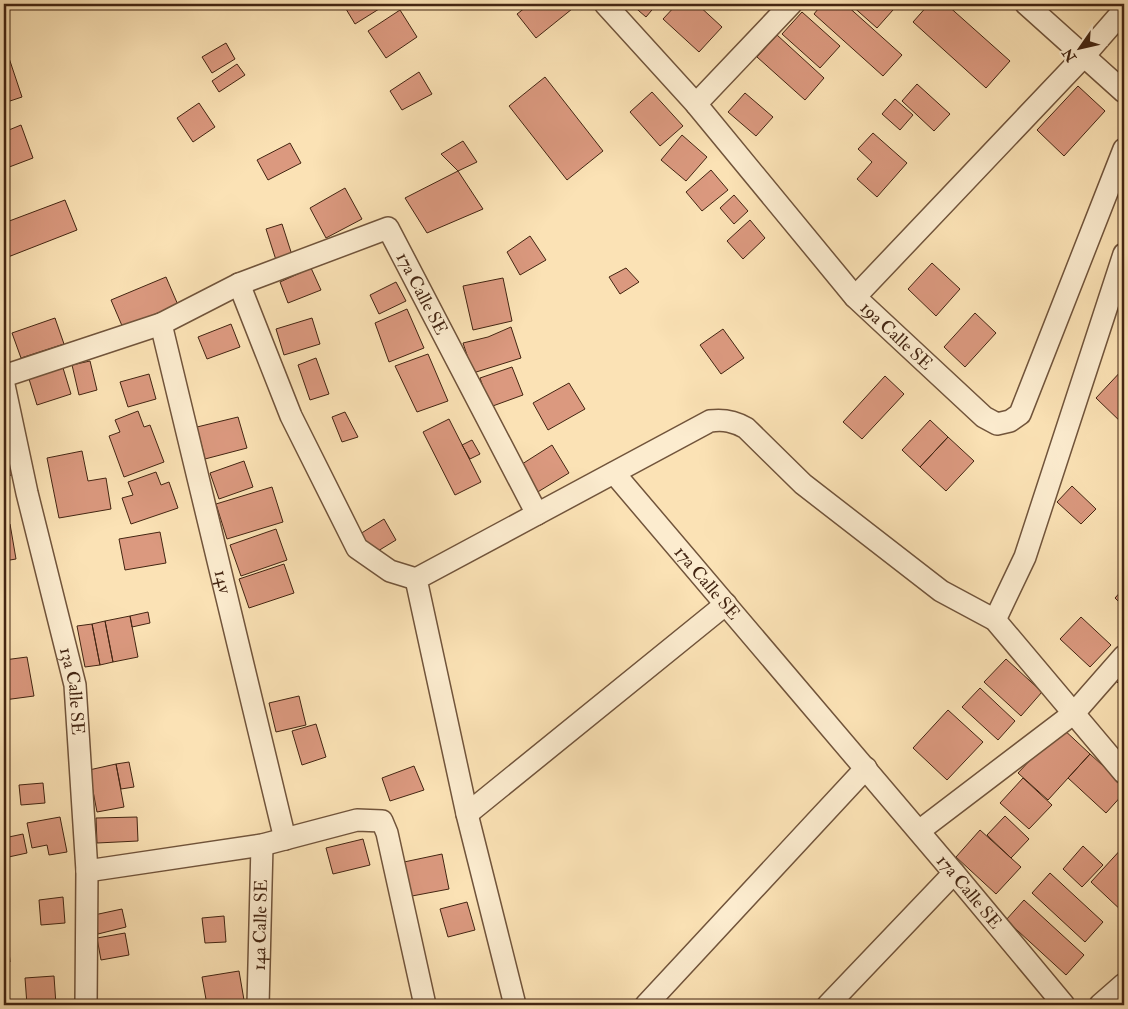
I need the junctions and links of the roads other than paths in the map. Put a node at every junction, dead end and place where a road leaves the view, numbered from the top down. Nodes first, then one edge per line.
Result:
1 (605, 4) edge
2 (791, 4) edge
3 (1026, 4) edge
4 (1124, 10) edge
5 (1084, 56) junction
6 (1124, 92) edge
7 (696, 104) junction
8 (1124, 149) edge
9 (1124, 254) edge
10 (239, 284) junction
11 (855, 297) junction
12 (161, 324) junction
13 (4, 376) edge
14 (4, 385) edge
15 (614, 473) junction
16 (537, 514) junction
17 (416, 579) junction
18 (726, 604) junction
19 (994, 620) junction
20 (1124, 656) edge
21 (1074, 713) junction
22 (866, 768) junction
23 (1124, 773) edge
24 (467, 814) junction
25 (919, 831) junction
26 (285, 839) junction
27 (262, 845) junction
28 (87, 871) junction
29 (954, 873) junction
30 (1124, 984) edge
31 (86, 1005) edge
32 (258, 1005) edge
33 (425, 1005) edge
34 (515, 1005) edge
35 (646, 1005) edge
36 (828, 1005) edge
37 (1064, 1005) edge
38 (1100, 1005) edge

1 - 7 street, 19a Calle SE
2 - 7 street
3 - 5 street
4 - 5 street
5 - 6 street
5 - 11 street
7 - 11 street, 19a Calle SE
8 - 11 street, 19a Calle SE
9 - 19 street
10 - 12 street
10 - 16 street, 17a Calle SE
10 - 17 street
12 - 13 street
12 - 26 street, 14v
14 - 28 street, 13a Calle SE
15 - 16 street
15 - 18 street, 17a Calle SE
15 - 19 street
16 - 17 street
17 - 24 street
18 - 22 street, 17a Calle SE
18 - 24 street
19 - 21 street
20 - 21 street
21 - 23 street
21 - 25 street
22 - 25 street, 17a Calle SE
22 - 35 street
24 - 34 street
25 - 29 street, 17a Calle SE
26 - 27 street
26 - 33 street
27 - 28 street
27 - 32 street, 14a Calle SE
28 - 31 street, 13a Calle SE
29 - 36 street
29 - 37 street, 17a Calle SE
30 - 38 street

